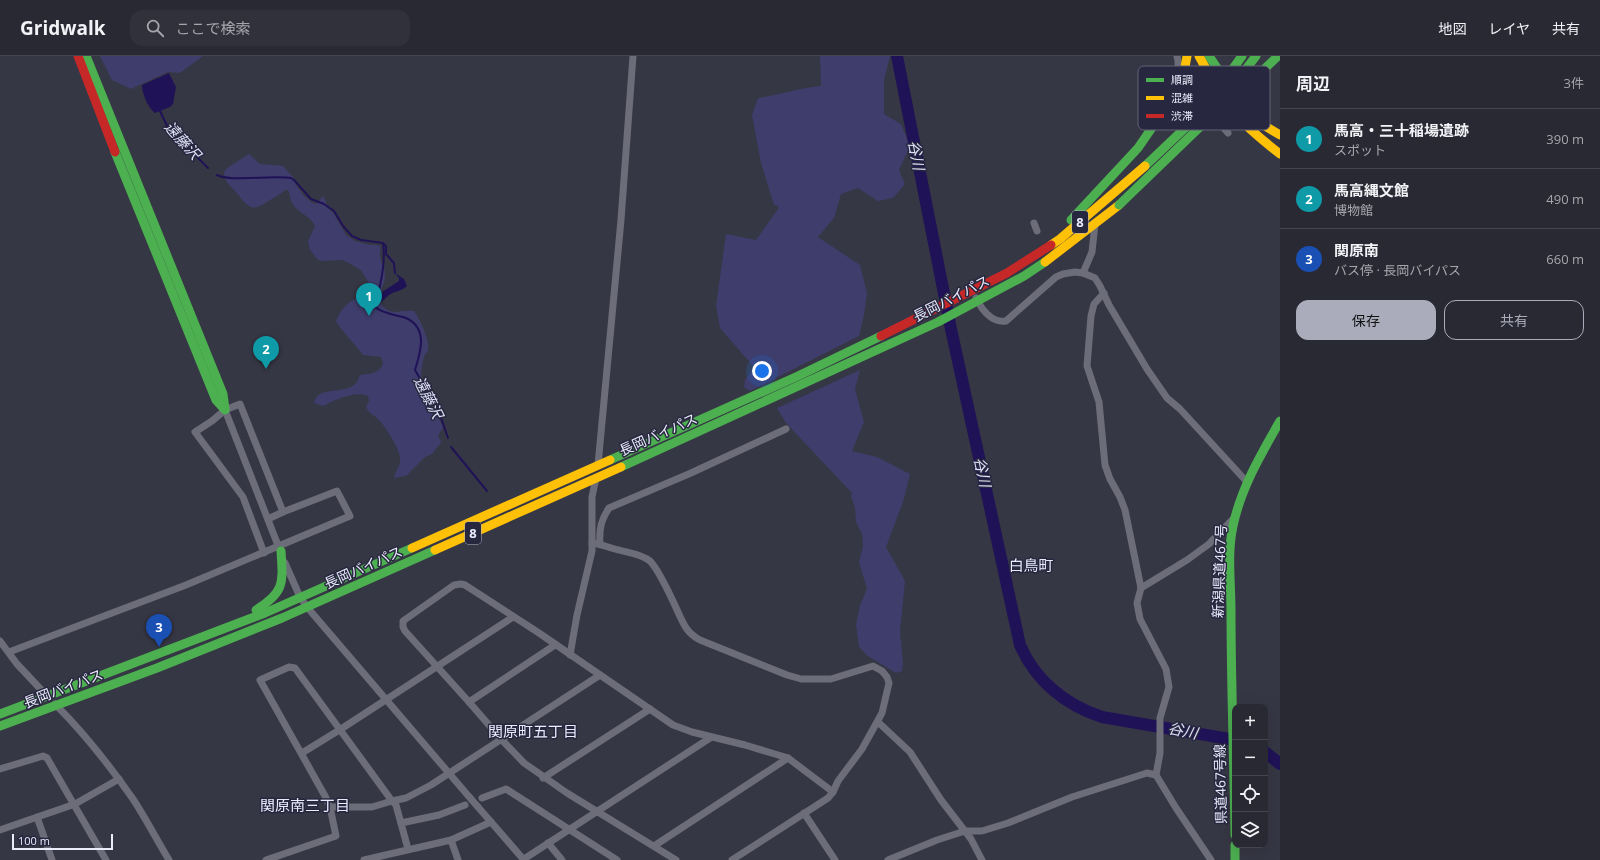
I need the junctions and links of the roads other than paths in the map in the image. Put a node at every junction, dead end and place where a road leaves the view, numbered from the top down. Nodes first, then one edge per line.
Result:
1 (78, 56) edge
2 (86, 56) edge
3 (633, 56) edge
4 (1177, 56) edge
5 (1187, 56) edge
6 (1199, 56) edge
7 (1209, 56) edge
8 (1242, 56) edge
9 (1256, 56) edge
10 (1278, 56) edge
11 (1179, 66) edge
12 (1184, 66) edge
13 (1204, 66) edge
14 (1216, 66) edge
15 (1235, 66) edge
16 (1248, 66) edge
17 (1268, 66) edge
18 (1270, 129) edge
19 (1149, 130) edge
20 (1183, 130) edge
21 (1197, 130) edge
22 (1205, 130) edge
23 (1225, 130) edge
24 (1252, 130) edge
25 (1262, 130) edge
26 (1228, 133) dead end
27 (1280, 135) edge
28 (1280, 150) edge
29 (1280, 154) edge
30 (1089, 186) dead end
31 (1092, 199) junction
32 (1119, 205) junction
33 (1095, 210) junction
34 (1034, 223) dead end
35 (1095, 223) junction
36 (1038, 230) dead end
37 (1007, 273) junction
38 (1083, 273) junction
39 (1104, 293) junction
40 (977, 300) junction
41 (225, 410) junction
42 (1280, 421) edge
43 (786, 430) dead end
44 (598, 464) junction
45 (596, 477) junction
46 (1247, 482) junction
47 (283, 512) junction
48 (1234, 518) junction
49 (268, 519) junction
50 (596, 543) junction
51 (280, 549) junction
52 (264, 553) junction
53 (1141, 588) junction
54 (300, 597) junction
55 (307, 607) junction
56 (513, 617) junction
57 (218, 632) junction
58 (0, 641) edge
59 (555, 645) junction
60 (9, 652) junction
61 (570, 654) junction
62 (437, 666) junction
63 (600, 675) junction
64 (47, 696) junction
65 (386, 700) junction
66 (469, 702) junction
67 (1233, 704) edge
68 (55, 705) junction
69 (650, 709) junction
70 (0, 714) edge
71 (878, 722) junction
72 (0, 726) edge
73 (341, 729) junction
74 (710, 738) junction
75 (500, 739) junction
76 (1233, 740) edge
77 (302, 753) junction
78 (788, 758) junction
79 (0, 769) edge
80 (450, 773) junction
81 (1156, 774) junction
82 (543, 778) junction
83 (119, 779) junction
84 (833, 792) junction
85 (482, 798) dead end
86 (392, 801) junction
87 (75, 804) junction
88 (465, 805) dead end
89 (330, 807) junction
90 (597, 812) junction
91 (1234, 812) edge
92 (804, 813) junction
93 (37, 817) junction
94 (491, 822) junction
95 (401, 823) junction
96 (569, 829) junction
97 (0, 830) edge
98 (965, 831) junction
99 (451, 840) junction
100 (548, 843) junction
101 (654, 846) junction
102 (1235, 848) edge
103 (408, 849) junction
104 (899, 857) edge
105 (376, 858) edge
106 (166, 859) edge
107 (52, 860) edge
108 (106, 860) edge
109 (266, 860) edge
110 (364, 860) edge
111 (458, 860) edge
112 (524, 860) edge
113 (562, 860) edge
114 (617, 860) edge
115 (676, 860) edge
116 (732, 860) edge
117 (835, 860) edge
118 (888, 860) edge
119 (982, 860) edge
120 (1211, 860) edge
121 (1236, 860) edge

1 - 41 main road
2 - 41 main road
3 - 44 street
4 - 11 street
5 - 12 main road
6 - 13 main road
7 - 14 main road
8 - 15 main road, 長岡バイパス / 8, bridge
9 - 16 main road, 長岡バイパス / 8, bridge
10 - 17 main road, bridge
18 - 27 main road
19 - 31 main road
20 - 33 main road, 長岡バイパス / 8, bridge
21 - 32 main road, 長岡バイパス / 8, bridge
22 - 32 main road, bridge
23 - 26 street, bridge
24 - 29 main road
25 - 28 main road
30 - 31 street
31 - 33 street
31 - 37 main road
32 - 35 main road, 長岡バイパス / 8
33 - 35 street
33 - 37 main road, 長岡バイパス / 8
34 - 36 street
35 - 38 street
35 - 40 main road, 長岡バイパス / 8
37 - 44 main road, 長岡バイパス / 8
38 - 39 street
38 - 40 street
39 - 46 street
39 - 53 street
40 - 45 main road, 長岡バイパス / 8
41 - 47 street
41 - 49 street
41 - 52 street
42 - 46 main road, 新潟県道467号
43 - 50 street
44 - 45 street
44 - 54 main road, 長岡バイパス / 8
45 - 50 street
45 - 55 main road, 長岡バイパス / 8
46 - 48 main road, 新潟県道467号
47 - 49 street
47 - 51 street
48 - 53 street
48 - 67 main road, 新潟県道467号
49 - 51 street
50 - 61 street
50 - 71 street
51 - 52 street
51 - 54 street
51 - 57 main road
52 - 60 street
53 - 81 street
54 - 55 street
54 - 57 main road, 長岡バイパス / 8
55 - 65 street
55 - 68 main road, 長岡バイパス / 8
56 - 59 street
56 - 62 street
56 - 62 street
57 - 64 main road, 長岡バイパス / 8
58 - 60 street
59 - 61 street
59 - 66 street
60 - 64 street
61 - 63 street
62 - 65 street
62 - 66 street
63 - 69 street
63 - 75 street
64 - 68 street
64 - 70 main road, 長岡バイパス / 8
65 - 73 street
65 - 80 street
66 - 75 street
68 - 72 main road, 長岡バイパス / 8
68 - 83 street
69 - 74 street
69 - 82 street
71 - 84 street
71 - 98 street
73 - 77 street
73 - 77 street
73 - 86 street
74 - 78 street
74 - 90 street
75 - 80 street
75 - 82 street
76 - 91 main road, 県道467号線
77 - 89 street
78 - 84 street
78 - 101 street
79 - 87 street
80 - 86 street
80 - 94 street, bridge
81 - 98 street
81 - 120 street
82 - 90 street
83 - 87 street
83 - 106 street
84 - 92 street
85 - 96 street
86 - 89 street
86 - 95 street
87 - 93 street
87 - 108 street
88 - 95 street
89 - 109 street
90 - 96 street
90 - 101 street
92 - 116 street
92 - 117 street
93 - 97 street
93 - 107 street
94 - 99 street
94 - 112 street
95 - 103 street
96 - 100 street
96 - 114 street
98 - 104 street
98 - 119 street
99 - 103 street
99 - 111 street
100 - 112 street
100 - 113 street
101 - 115 street
102 - 121 main road
103 - 105 street
104 - 118 street
105 - 110 street

